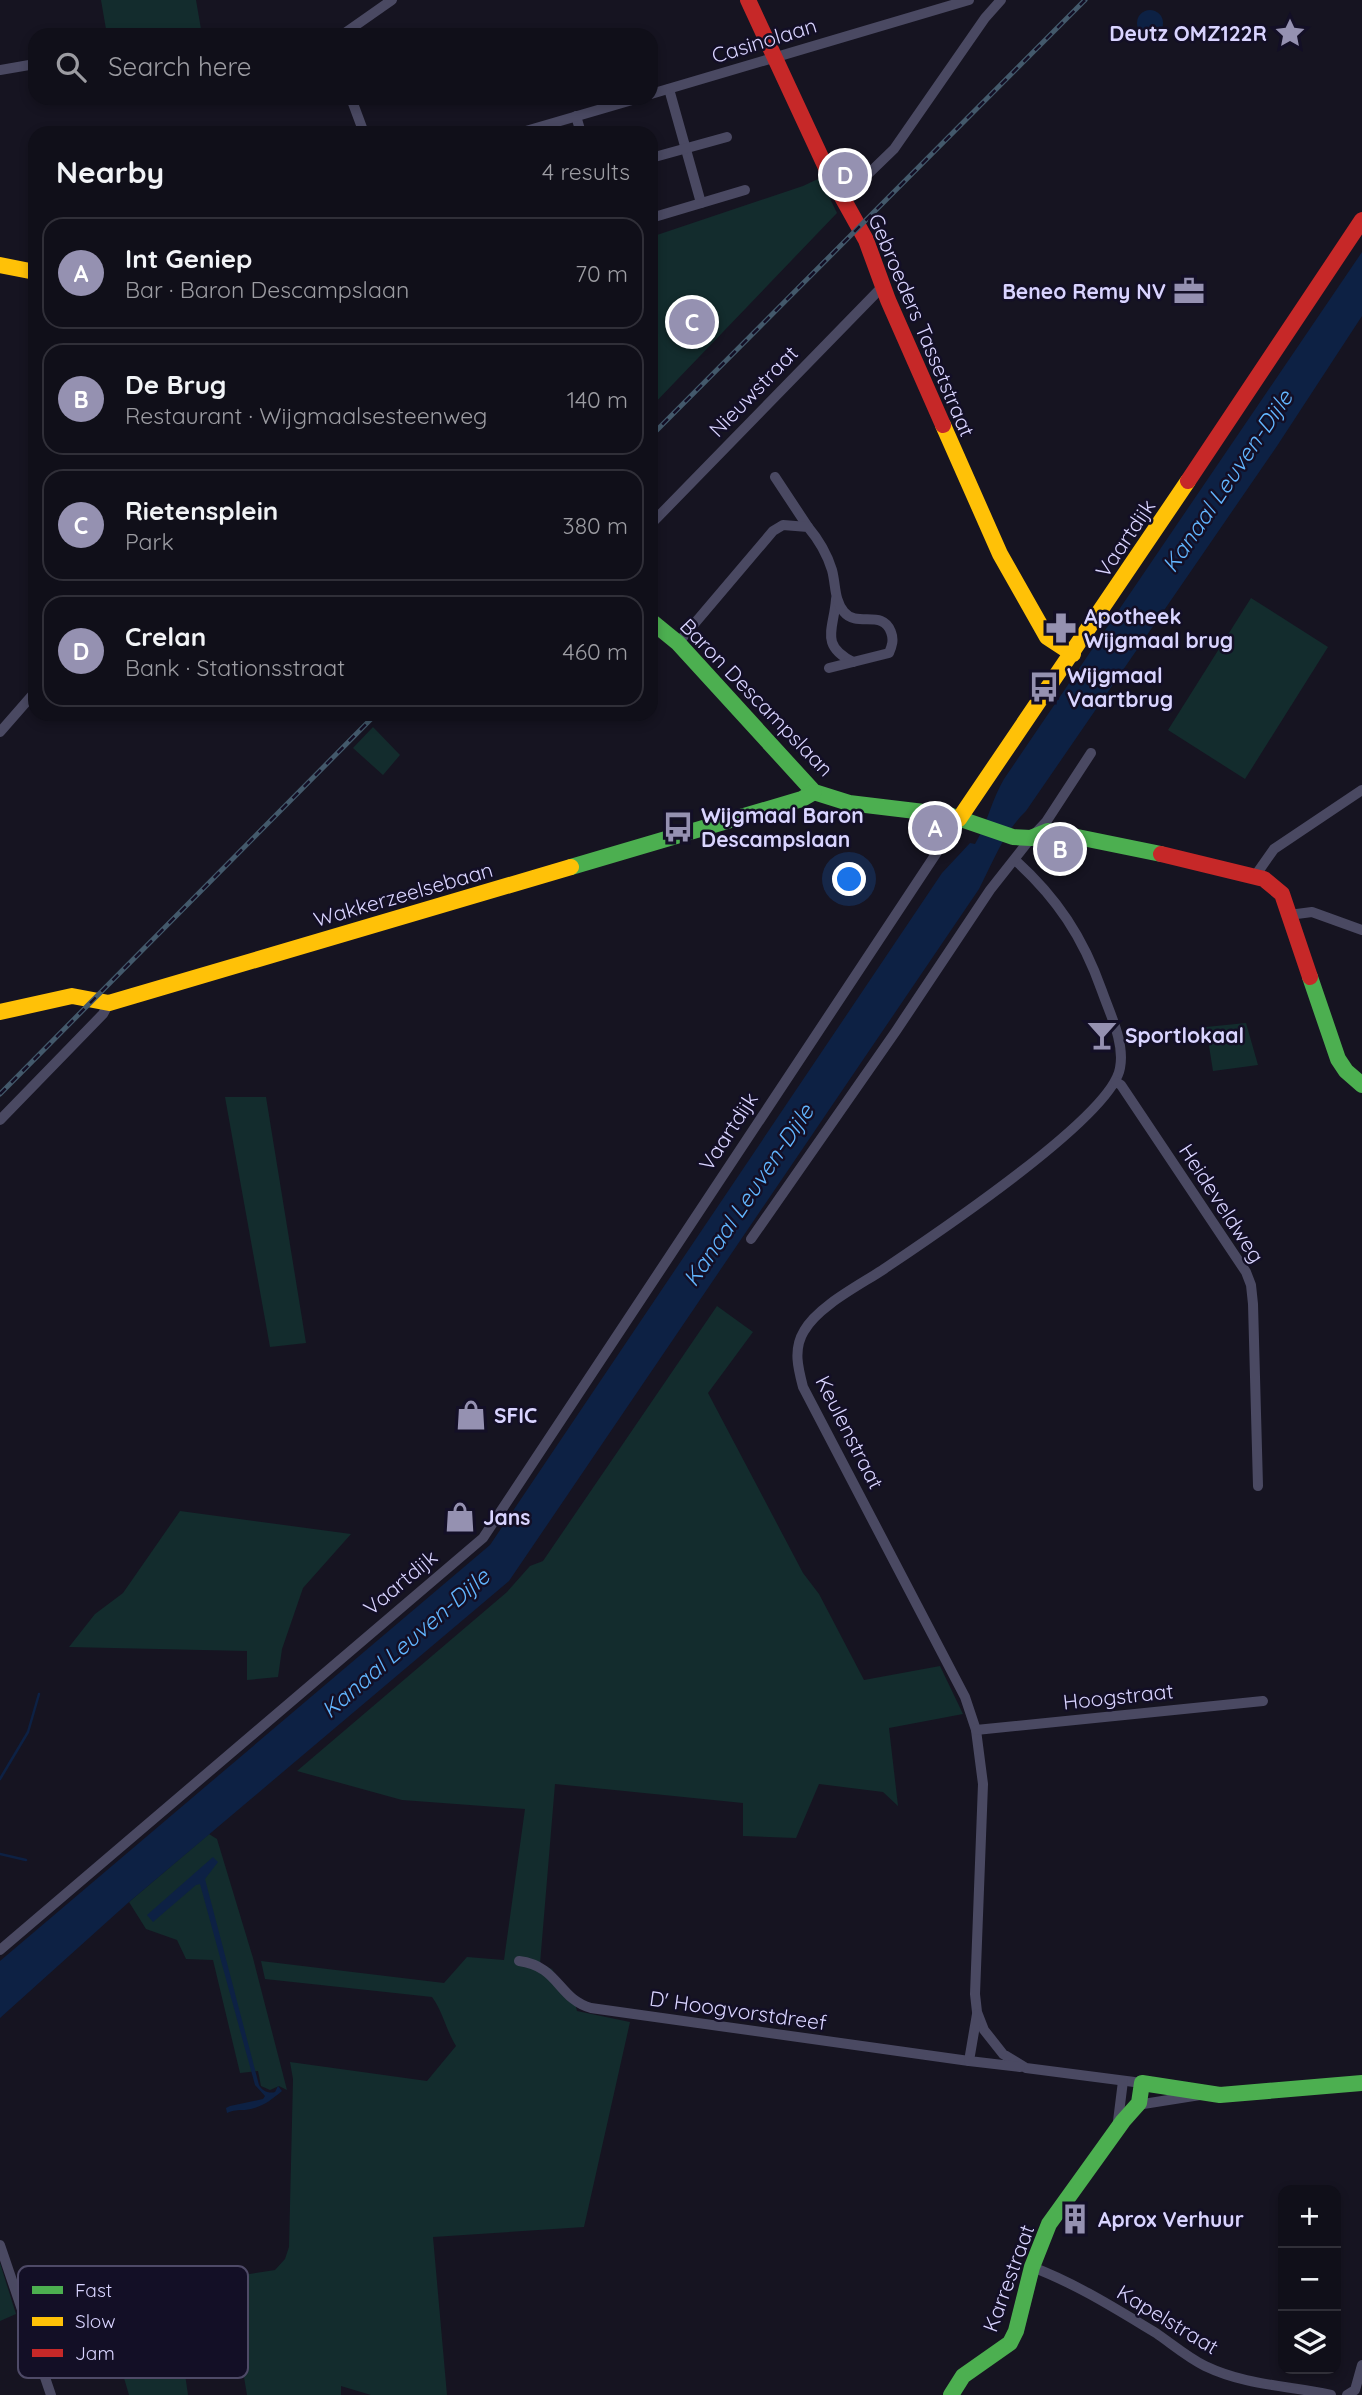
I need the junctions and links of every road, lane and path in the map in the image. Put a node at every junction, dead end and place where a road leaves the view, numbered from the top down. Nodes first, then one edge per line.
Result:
1 (392, 0) edge
2 (748, 0) edge
3 (970, 0) edge
4 (993, 3) edge
5 (352, 28) edge
6 (773, 57) junction
7 (28, 65) edge
8 (0, 70) edge
9 (668, 89) junction
10 (658, 92) edge
11 (354, 105) edge
12 (614, 105) edge
13 (576, 116) junction
14 (361, 126) edge
15 (542, 126) edge
16 (578, 126) edge
17 (727, 137) dead end
18 (686, 148) junction
19 (658, 156) edge
20 (745, 190) dead end
21 (840, 194) junction
22 (701, 204) junction
23 (658, 216) edge
24 (1362, 220) edge
25 (0, 265) edge
26 (28, 271) edge
27 (883, 286) junction
28 (775, 477) dead end
29 (658, 517) edge
30 (808, 527) junction
31 (836, 595) junction
32 (658, 627) edge
33 (678, 643) junction
34 (1073, 654) junction
35 (853, 662) junction
36 (829, 668) dead end
37 (28, 700) edge
38 (0, 732) edge
39 (1091, 753) dead end
40 (1362, 790) edge
41 (814, 792) junction
42 (959, 819) junction
43 (1031, 838) junction
44 (1015, 860) junction
45 (1255, 876) junction
46 (1289, 915) junction
47 (1362, 930) edge
48 (109, 1003) junction
49 (0, 1012) edge
50 (1116, 1082) junction
51 (1362, 1085) edge
52 (0, 1121) edge
53 (751, 1239) dead end
54 (1258, 1486) dead end
55 (1263, 1701) dead end
56 (976, 1730) junction
57 (0, 1950) edge
58 (519, 1961) dead end
59 (977, 2012) junction
60 (969, 2061) junction
61 (1026, 2068) junction
62 (1123, 2081) junction
63 (1362, 2082) edge
64 (1142, 2083) junction
65 (1206, 2093) junction
66 (1137, 2105) junction
67 (1117, 2129) junction
68 (0, 2245) edge
69 (1032, 2267) junction
70 (18, 2298) edge
71 (1362, 2365) edge
72 (45, 2378) edge
73 (51, 2395) edge
74 (951, 2395) edge
75 (1331, 2395) edge
76 (1347, 2395) edge

1 - 5 street
2 - 6 street, Gebroeders Tassetstraat
3 - 6 street, Casinolaan
4 - 21 street
6 - 9 street, Casinolaan
6 - 21 street, Gebroeders Tassetstraat
7 - 8 street
9 - 10 street, Casinolaan
9 - 18 street
11 - 14 street
12 - 13 street
13 - 15 street
13 - 16 street
17 - 18 street
18 - 19 street
18 - 22 street
20 - 22 street
21 - 27 street, Gebroeders Tassetstraat
22 - 23 street
24 - 34 street, Vaartdijk
25 - 26 street
27 - 29 street, Nieuwstraat
27 - 34 street, Gebroeders Tassetstraat
28 - 30 street
30 - 31 street
30 - 33 street
31 - 35 street
31 - 35 street
32 - 33 street, Baron Descampslaan
33 - 41 street, Baron Descampslaan
34 - 42 street, Vaartdijk
35 - 36 street
37 - 38 street
39 - 43 street
40 - 45 street
41 - 42 street, Baron Descampslaan
41 - 48 street, Wakkerzeelsebaan
42 - 43 street
42 - 57 street, Vaartdijk
43 - 44 street
43 - 45 street
44 - 50 street
44 - 53 street
45 - 46 street
46 - 47 street
46 - 51 street
48 - 49 street, Wakkerzeelsebaan
48 - 52 street
50 - 54 street, Heideveldweg
50 - 56 street, Keulenstraat
55 - 56 street, Hoogstraat
56 - 59 street, Keulenstraat
58 - 60 street, D' Hoogvorstdreef
59 - 60 street, Keulenstraat
59 - 61 street, Keulenstraat
60 - 61 street, Keulenstraat
61 - 62 street, Keulenstraat
62 - 64 street, Keulenstraat
62 - 67 street, Karrestraat
63 - 65 street
64 - 65 street
64 - 66 street, Karrestraat
65 - 66 street
66 - 67 street, Karrestraat
67 - 69 street, Karrestraat
68 - 70 street
69 - 74 street, Karrestraat
69 - 75 street, Kapelstraat
71 - 76 street
72 - 73 street

